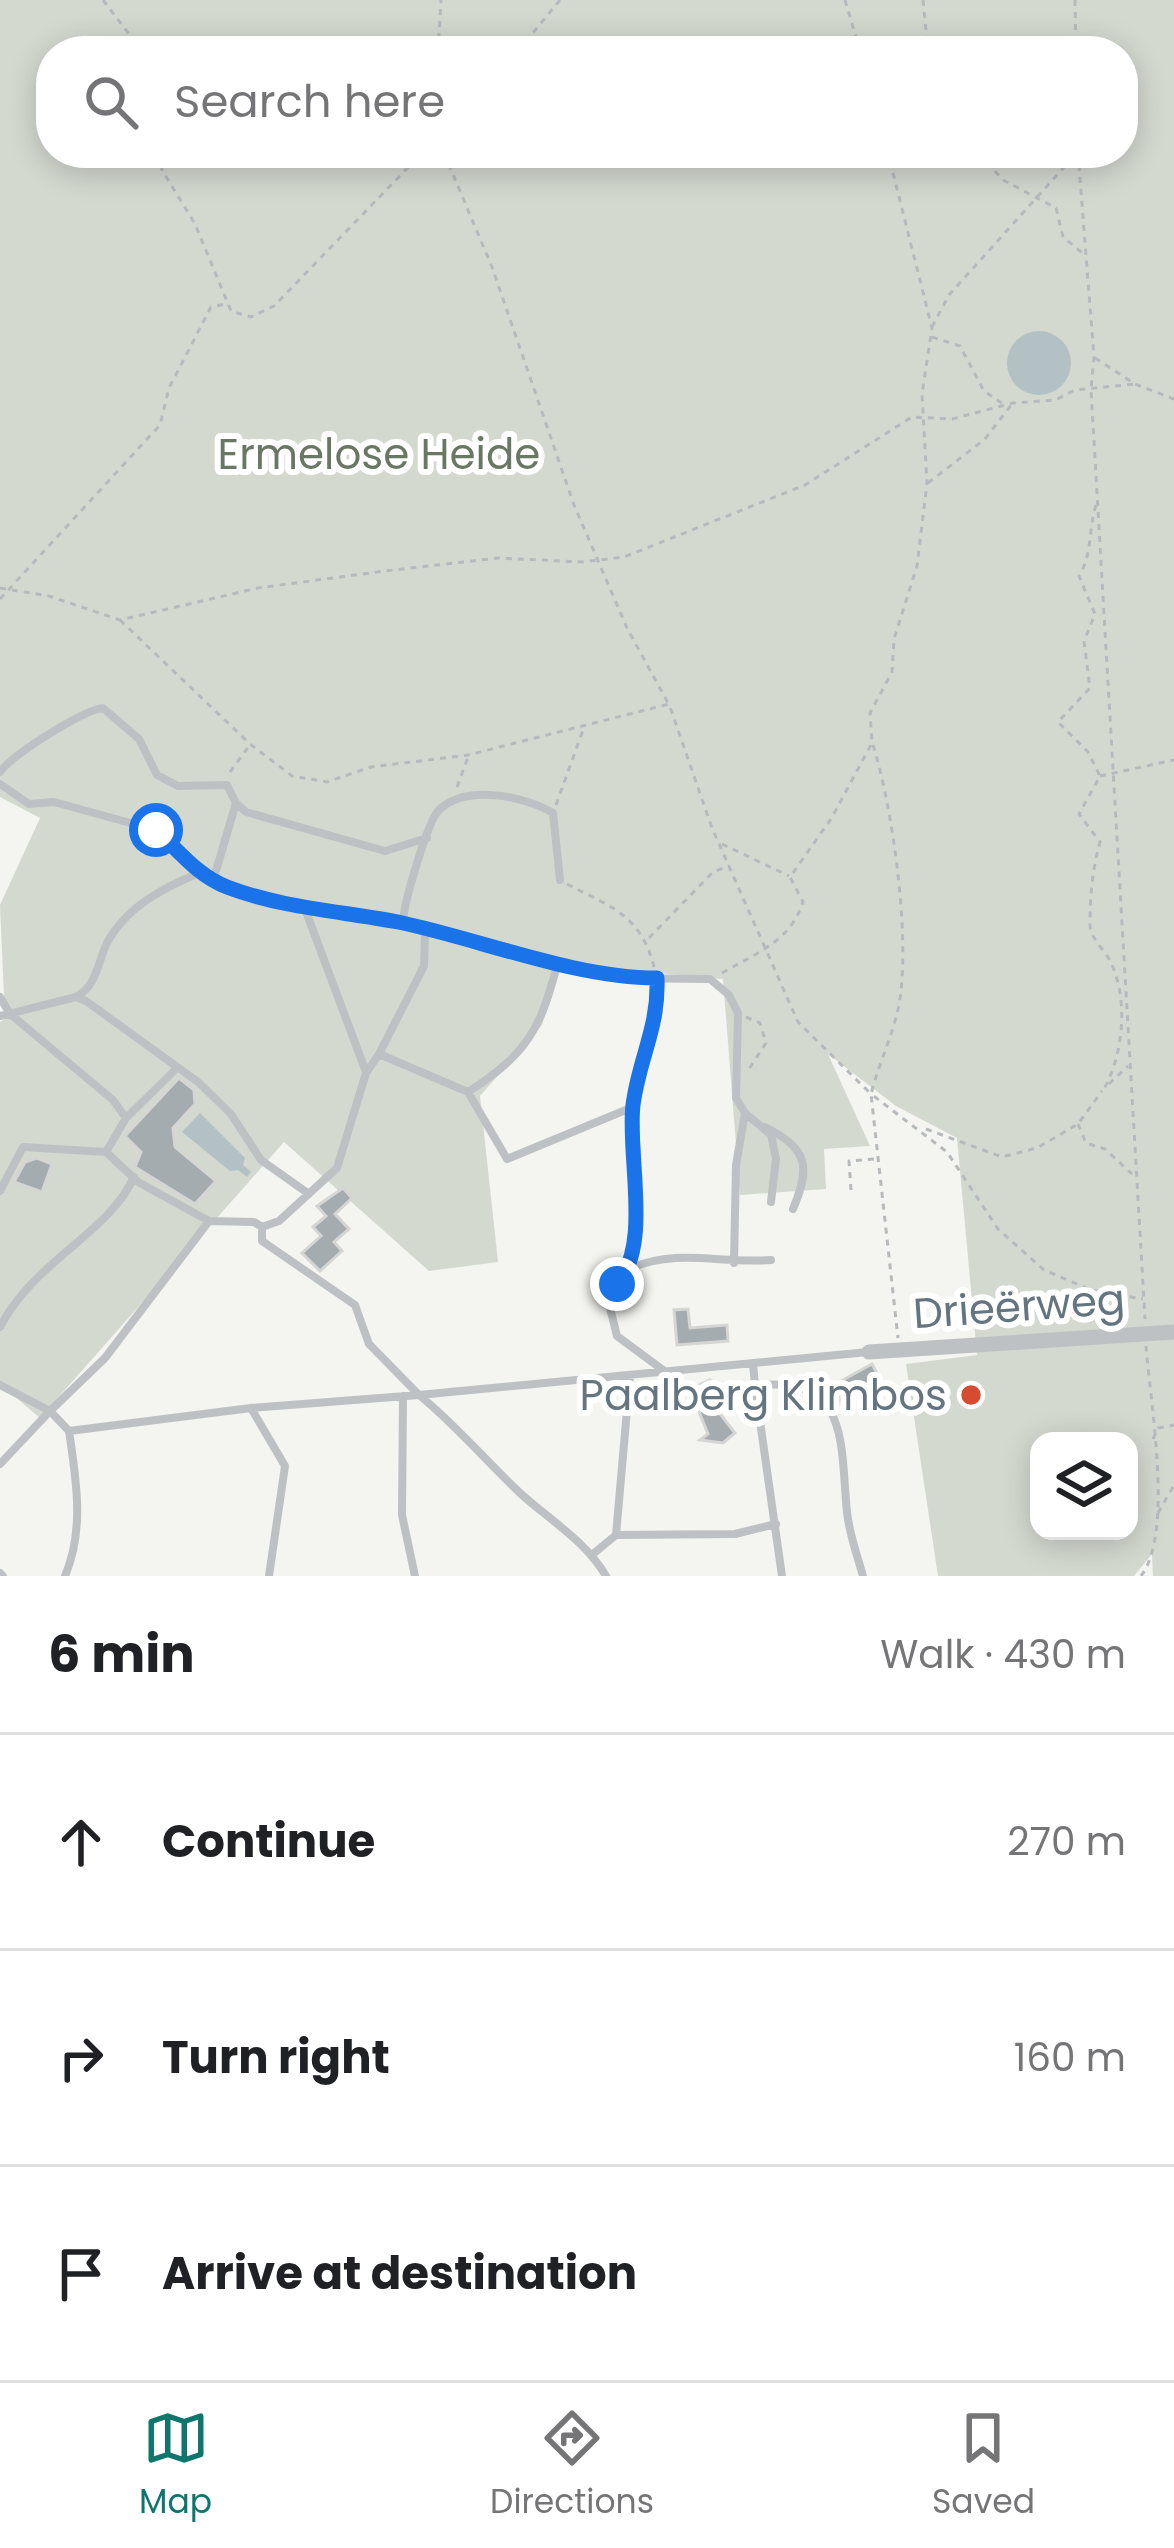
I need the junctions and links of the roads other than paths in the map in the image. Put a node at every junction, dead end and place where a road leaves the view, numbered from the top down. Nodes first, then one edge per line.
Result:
1 (0, 772) edge
2 (0, 784) edge
3 (236, 803) junction
4 (429, 837) junction
5 (199, 873) junction
6 (560, 880) road end
7 (213, 881) junction
8 (305, 909) junction
9 (403, 923) junction
10 (425, 933) junction
11 (558, 960) junction
12 (657, 978) junction
13 (0, 997) edge
14 (76, 997) junction
15 (5, 1015) edge
16 (379, 1054) junction
17 (175, 1070) junction
18 (366, 1073) junction
19 (468, 1092) junction
20 (633, 1107) junction
21 (745, 1113) junction
22 (126, 1118) junction
23 (765, 1127) junction
24 (106, 1152) junction
25 (134, 1178) junction
26 (0, 1191) edge
27 (309, 1194) junction
28 (770, 1202) dead end
29 (793, 1209) dead end
30 (209, 1221) junction
31 (262, 1227) junction
32 (771, 1260) dead end
33 (734, 1263) junction
34 (631, 1268) junction
35 (0, 1327) edge
36 (1174, 1332) edge
37 (869, 1352) joint
38 (753, 1363) junction
39 (664, 1371) junction
40 (630, 1376) junction
41 (0, 1385) edge
42 (755, 1386) junction
43 (419, 1395) junction
44 (404, 1396) junction
45 (251, 1408) junction
46 (50, 1411) junction
47 (69, 1431) junction
48 (0, 1464) edge
49 (776, 1524) junction
50 (616, 1535) junction
51 (593, 1554) junction
52 (64, 1576) edge
53 (269, 1576) edge
54 (415, 1576) edge
55 (606, 1576) edge
56 (782, 1576) edge
57 (862, 1576) edge

1 - 3 lane
2 - 5 lane
3 - 4 lane
3 - 7 lane
4 - 6 lane
4 - 9 lane
5 - 7 lane
5 - 14 lane
7 - 8 lane
8 - 9 lane
8 - 18 lane
9 - 10 lane
10 - 11 lane
10 - 16 lane
11 - 12 lane
11 - 19 lane
12 - 20 lane
12 - 21 lane
13 - 15 lane
14 - 15 lane
14 - 17 lane
15 - 22 lane
16 - 18 lane
16 - 19 lane
17 - 22 lane
17 - 27 lane
18 - 27 lane
19 - 20 lane
20 - 34 lane
21 - 23 lane
21 - 33 lane
22 - 24 lane
23 - 28 lane
23 - 29 lane
24 - 25 lane
24 - 26 lane
25 - 30 lane
25 - 35 lane
27 - 31 lane
30 - 31 lane
30 - 46 lane
31 - 43 lane
32 - 33 lane
33 - 34 lane
34 - 39 lane
36 - 37 street, Drieërweg
37 - 38 lane
38 - 39 lane
38 - 42 lane
39 - 40 lane
40 - 43 lane
40 - 50 lane
41 - 46 lane
42 - 49 lane
42 - 57 lane
43 - 44 lane
43 - 51 lane
44 - 45 lane
44 - 54 lane
45 - 47 lane
45 - 53 lane
46 - 47 lane
46 - 48 lane
47 - 52 lane
49 - 50 lane
49 - 56 lane
50 - 51 lane
51 - 55 lane

